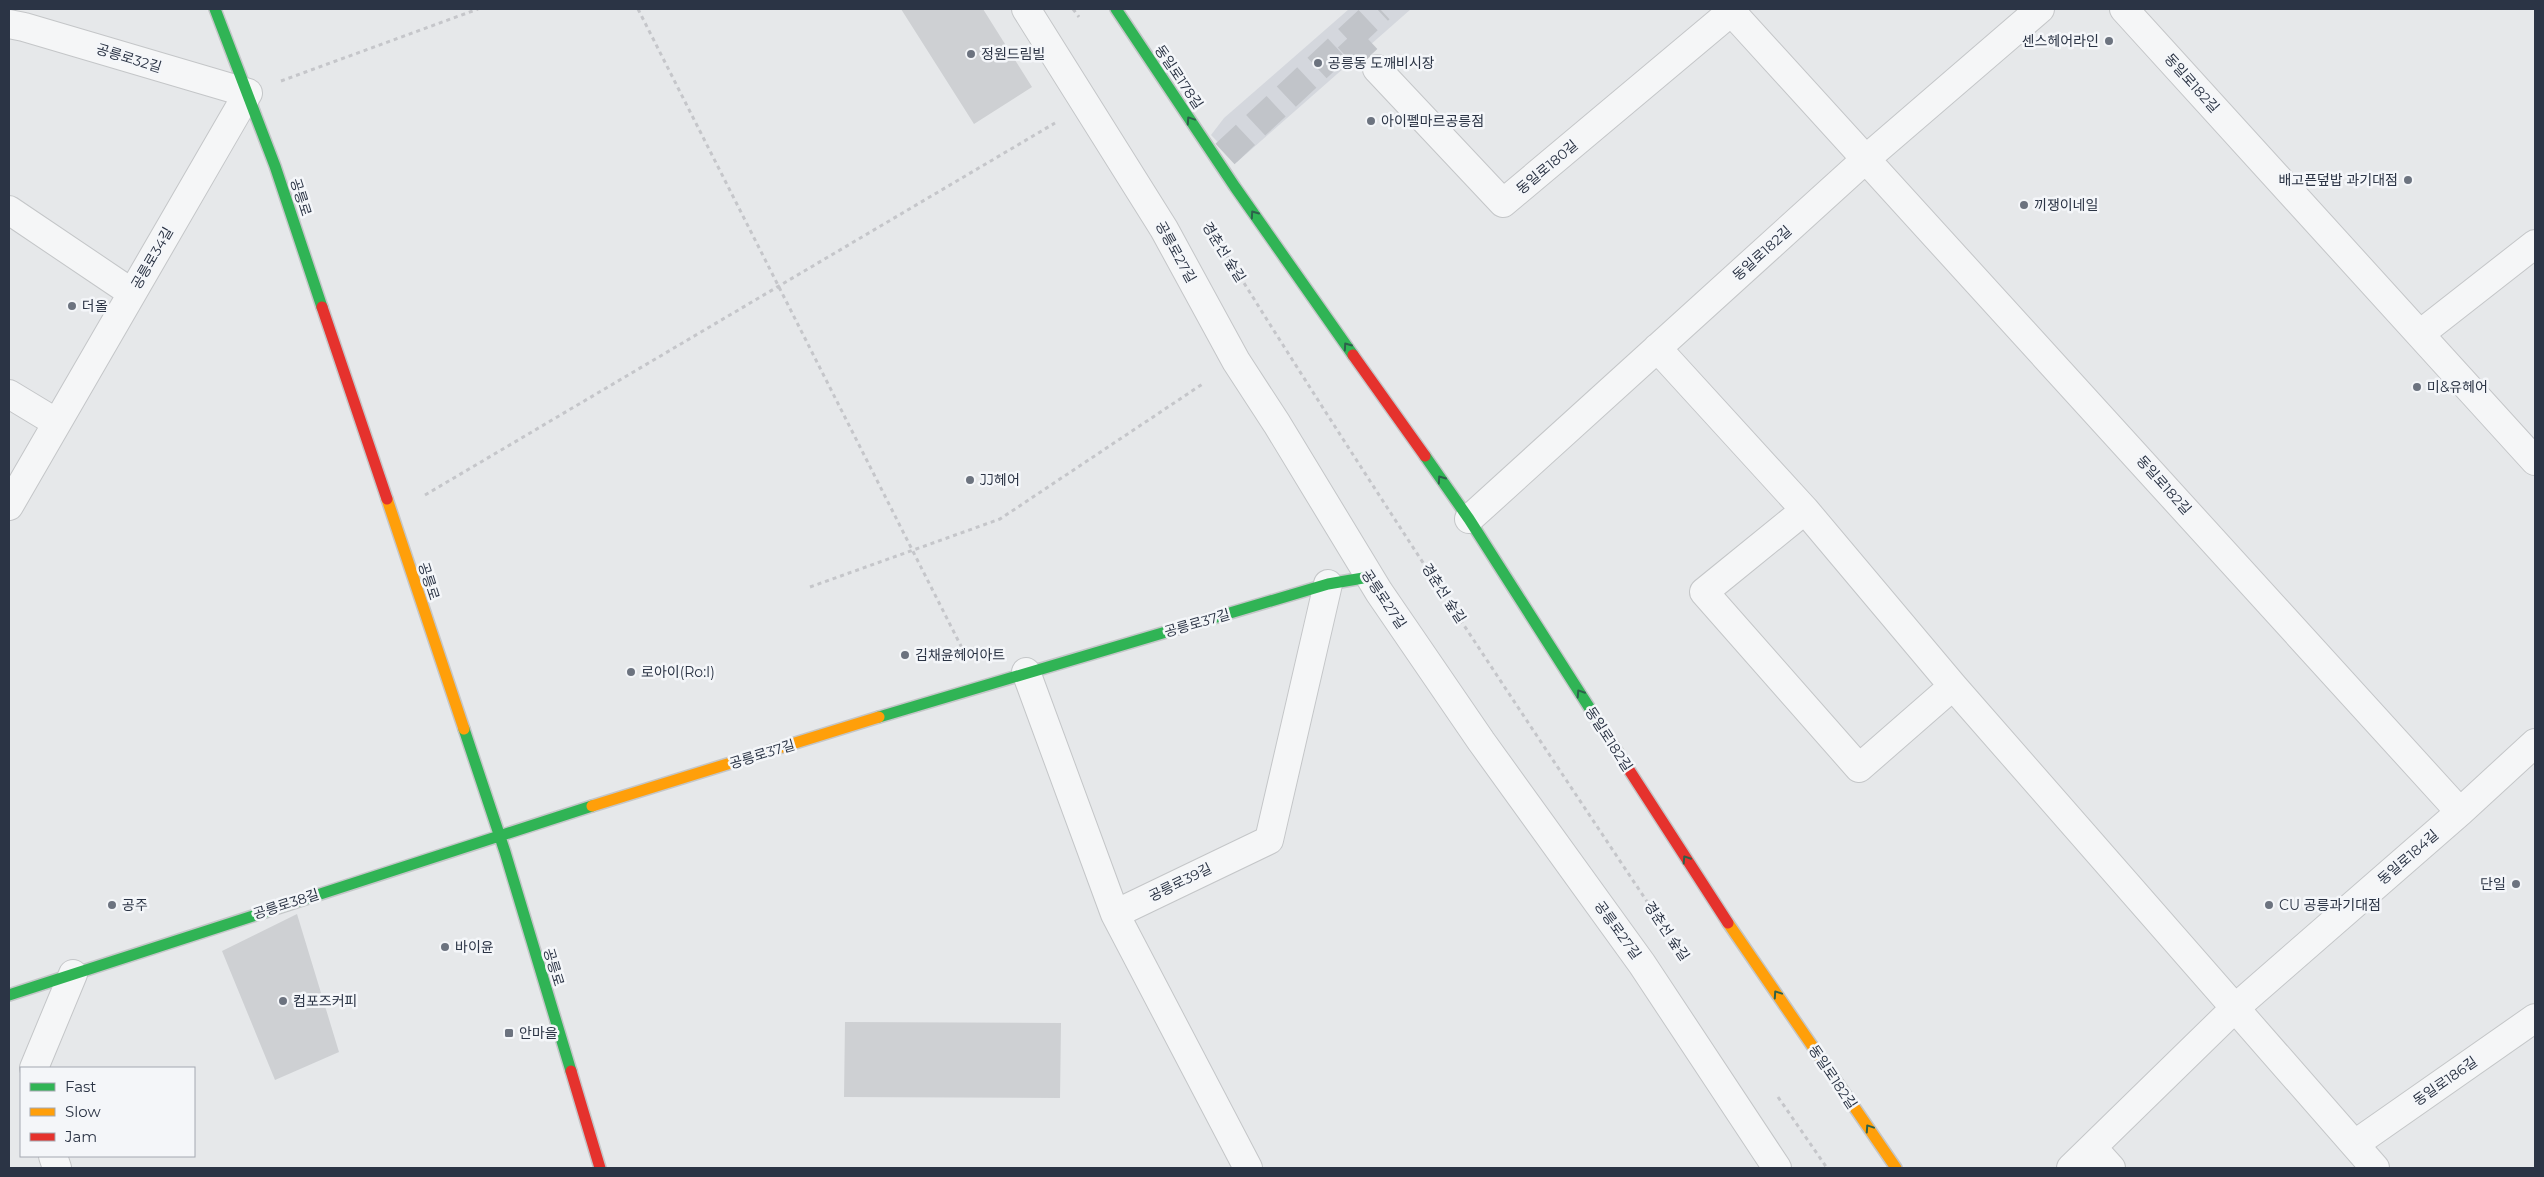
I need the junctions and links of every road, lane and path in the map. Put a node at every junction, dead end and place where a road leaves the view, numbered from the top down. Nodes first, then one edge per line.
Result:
1 (215, 9) edge
2 (478, 9) edge
3 (638, 9) edge
4 (1026, 9) edge
5 (1073, 9) edge
6 (1116, 9) edge
7 (2040, 9) edge
8 (2124, 9) edge
9 (1730, 10) edge
10 (9, 24) edge
11 (1084, 26) dead end
12 (1377, 69) tunnel mouth
13 (248, 93) junction
14 (1086, 104) junction
15 (1867, 158) junction
16 (9, 210) edge
17 (1204, 220) dead end
18 (2535, 244) edge
19 (132, 293) junction
20 (2420, 334) junction
21 (1658, 348) junction
22 (1236, 362) junction
23 (9, 394) edge
24 (57, 423) junction
25 (2535, 461) edge
26 (9, 506) edge
27 (1805, 510) junction
28 (391, 515) junction
29 (1469, 519) junction
30 (1369, 577) junction
31 (1328, 584) junction
32 (810, 587) dead end
33 (1026, 672) junction
34 (981, 686) junction
35 (1952, 686) junction
36 (2535, 743) edge
37 (2460, 812) junction
38 (498, 835) junction
39 (1115, 914) junction
40 (1662, 924) dead end
41 (73, 974) junction
42 (9, 995) edge
43 (2234, 1010) junction
44 (2535, 1018) edge
45 (34, 1067) edge
46 (1773, 1089) dead end
47 (2355, 1144) junction
48 (2093, 1148) junction
49 (600, 1168) edge
50 (1248, 1168) edge
51 (1777, 1168) edge
52 (1827, 1168) edge
53 (1896, 1168) edge
54 (2071, 1168) edge
55 (2111, 1168) edge
56 (2375, 1168) edge

1 - 13 street, 공릉로
2 - 13 path
3 - 34 path
4 - 14 street, 공릉로27길
5 - 11 path
29 -> 6 street, 동일로178길
7 - 15 street, 동일로182길
8 - 20 street, 동일로182길
9 - 12 street, 동일로180길
9 - 15 street, 동일로180길
10 - 13 street, 공릉로32길
13 - 19 street, 공릉로34길
13 - 28 street, 공릉로
14 - 22 street, 공릉로27길
14 - 28 path
15 - 21 street, 동일로182길
15 - 37 street, 동일로182길
16 - 19 street
17 - 40 path, 경춘선 숲길
18 - 20 street
19 - 24 street, 공릉로34길
20 - 25 street, 동일로182길
21 - 27 street
21 - 29 street, 동일로182길
22 - 30 street, 공릉로27길
22 - 32 path
23 - 24 street
24 - 26 street, 공릉로34길
27 - 35 street
27 - 35 street
28 - 38 street, 공릉로
53 -> 29 street, 동일로182길
30 - 31 street, 공릉로37길
30 - 51 street, 공릉로27길
31 - 33 street, 공릉로37길
31 - 39 street, 공릉로39길
33 - 34 street, 공릉로37길
33 - 39 street
34 - 38 street, 공릉로37길
35 - 43 street
36 - 37 street, 동일로184길
37 - 43 street, 동일로184길
38 - 41 street, 공릉로38길
38 - 49 street, 공릉로
39 - 50 street
41 - 42 street, 공릉로38길
41 - 45 street
43 - 47 street
43 - 48 street, 동일로184길
44 - 47 street, 동일로186길
46 - 52 path
47 - 56 street
48 - 54 street, 동일로184길
48 - 55 street

